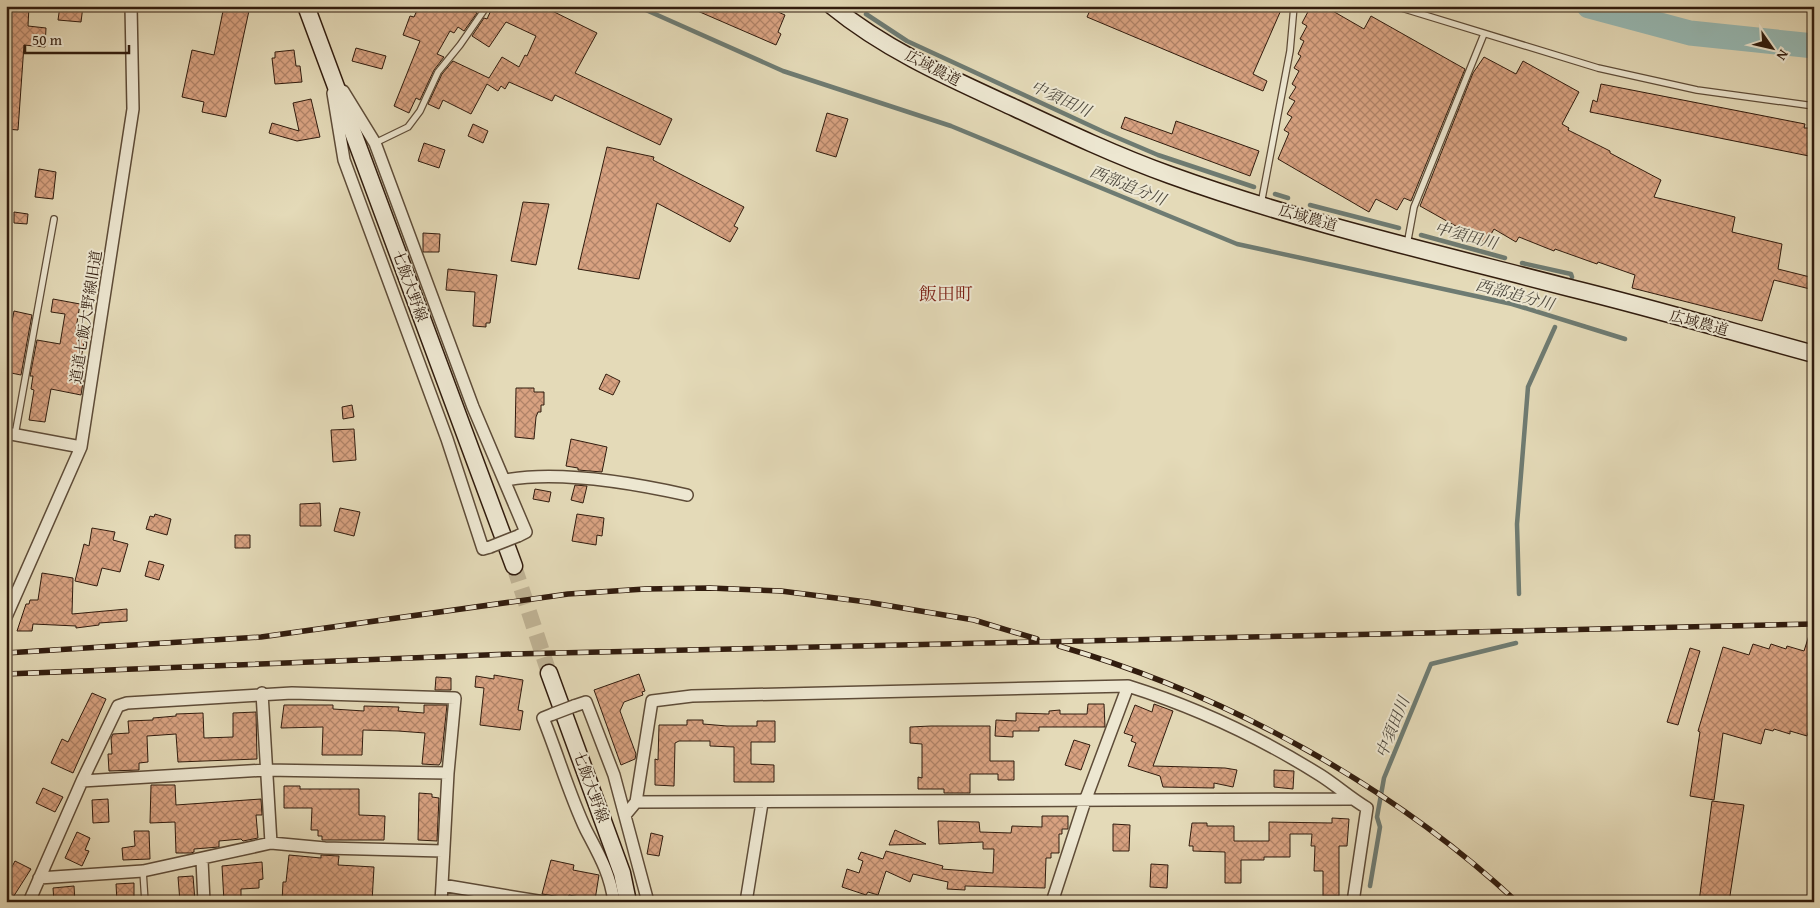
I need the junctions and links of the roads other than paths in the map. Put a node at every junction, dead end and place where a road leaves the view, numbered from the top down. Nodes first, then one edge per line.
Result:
1 (130, 6) edge
2 (306, 6) edge
3 (487, 6) edge
4 (832, 6) edge
5 (1294, 6) edge
6 (1395, 6) edge
7 (1484, 34) junction
8 (329, 68) junction
9 (1814, 106) edge
10 (375, 143) junction
11 (1260, 204) junction
12 (54, 219) dead end
13 (1407, 246) junction
14 (1814, 354) edge
15 (11, 434) edge
16 (81, 447) junction
17 (506, 480) junction
18 (687, 495) dead end
19 (514, 566) tunnel mouth
20 (6, 617) edge
21 (549, 673) tunnel mouth
22 (1128, 686) junction
23 (262, 693) junction
24 (265, 770) junction
25 (448, 773) junction
26 (82, 781) junction
27 (1351, 799) junction
28 (1085, 800) junction
29 (636, 802) junction
30 (762, 803) junction
31 (626, 814) junction
32 (271, 844) junction
33 (443, 851) junction
34 (202, 860) junction
35 (143, 871) junction
36 (39, 878) junction
37 (442, 885) junction
38 (29, 902) edge
39 (145, 902) edge
40 (204, 902) edge
41 (441, 902) edge
42 (544, 902) edge
43 (614, 902) edge
44 (628, 902) edge
45 (648, 902) edge
46 (746, 902) edge
47 (1052, 902) edge
48 (1353, 902) edge

1 - 16 street, 道道七飯大野線旧道
2 - 8 street, 七飯大野線
3 - 10 lane
4 - 11 street, 広域農道
5 - 11 lane
6 - 7 lane
7 - 9 lane
7 - 13 lane
8 - 10 street
8 - 17 street, bridge
8 - 19 street, 七飯大野線
10 - 17 street
11 - 13 street, 広域農道
12 - 15 lane
13 - 14 street, 広域農道
15 - 16 street
16 - 20 street, 道道七飯大野線旧道
17 - 18 street
21 - 44 street, 七飯大野線
22 - 27 street
22 - 28 street
22 - 29 street
23 - 24 street
23 - 25 street
23 - 26 street
24 - 25 street
24 - 26 street
24 - 32 street
25 - 33 street
26 - 36 street
27 - 28 street
27 - 48 street
28 - 30 street
28 - 47 street
29 - 30 street
29 - 31 street
30 - 46 street
31 - 43 street, bridge
31 - 45 street
32 - 33 street
32 - 34 street
33 - 37 street
34 - 35 street
34 - 40 street
35 - 36 street
35 - 39 lane
36 - 38 street
37 - 41 street
37 - 42 street

